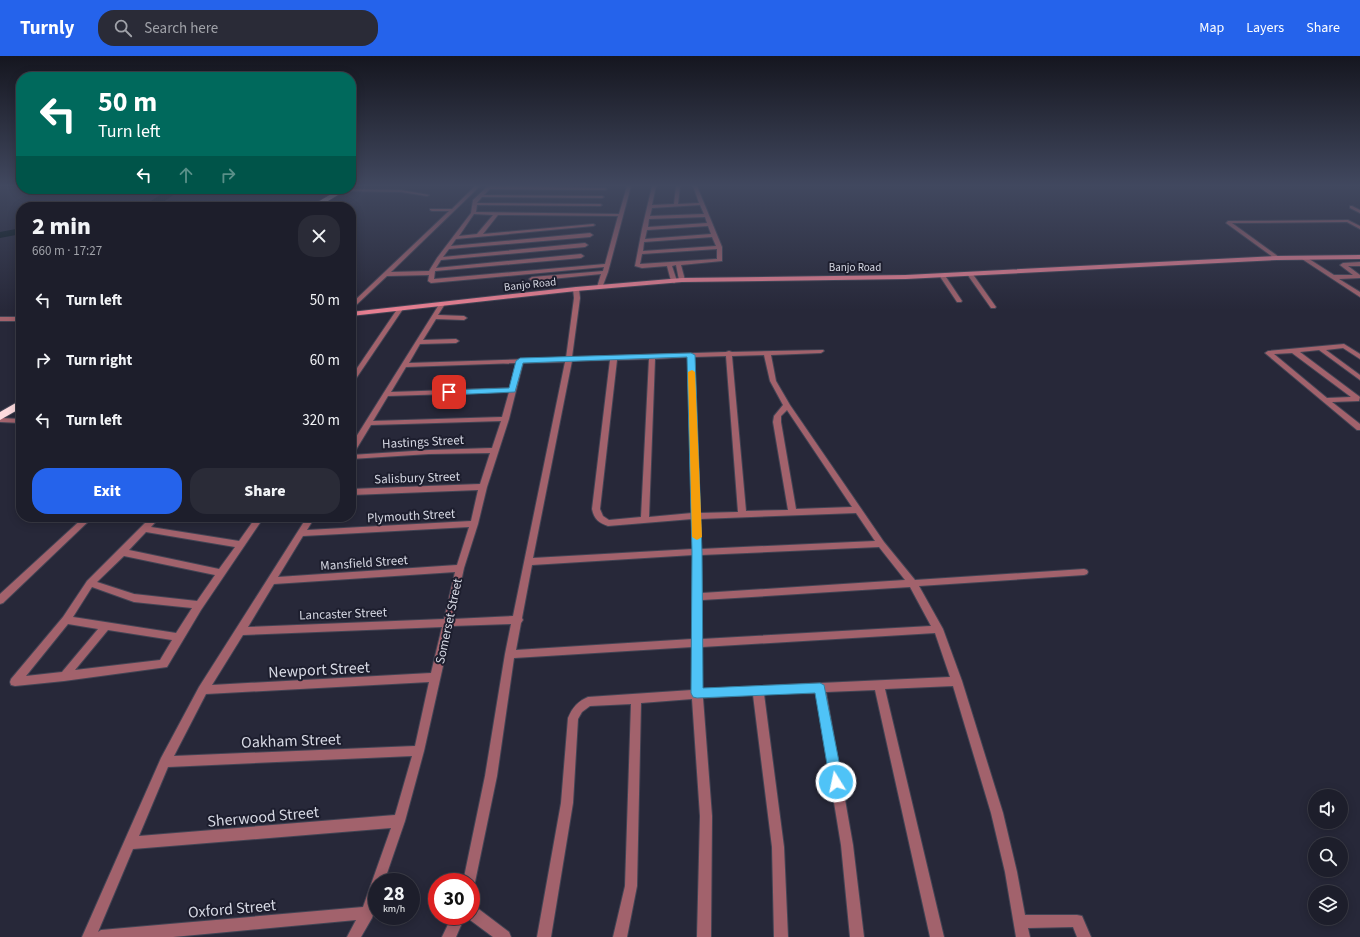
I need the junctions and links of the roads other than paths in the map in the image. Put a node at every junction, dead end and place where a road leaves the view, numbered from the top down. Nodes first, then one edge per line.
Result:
1 (435, 227) edge
2 (462, 227) edge
3 (485, 227) edge
4 (569, 227) edge
5 (592, 227) edge
6 (617, 227) edge
7 (669, 227) edge
8 (711, 227) edge
9 (1234, 227) edge
10 (644, 229) joint
11 (479, 235) junction
12 (590, 235) junction
13 (714, 235) junction
14 (454, 238) junction
15 (642, 241) junction
16 (585, 245) junction
17 (719, 247) junction
18 (447, 248) junction
19 (640, 253) junction
20 (581, 256) junction
21 (1360, 257) edge
22 (1277, 258) junction
23 (1304, 258) junction
24 (1312, 258) junction
25 (439, 259) junction
26 (678, 263) junction
27 (669, 264) junction
28 (1360, 264) edge
29 (607, 265) junction
30 (576, 268) junction
31 (432, 271) junction
32 (605, 272) junction
33 (386, 274) junction
34 (970, 274) junction
35 (942, 275) junction
36 (1334, 275) junction
37 (1342, 277) junction
38 (1359, 277) edge
39 (532, 279) dead end
40 (682, 280) junction
41 (674, 281) junction
42 (600, 287) junction
43 (576, 289) junction
44 (1353, 290) junction
45 (1360, 290) edge
46 (1360, 295) edge
47 (959, 301) dead end
48 (356, 302) edge
49 (442, 304) junction
50 (993, 307) dead end
51 (400, 309) junction
52 (356, 313) edge
53 (433, 318) junction
54 (464, 318) dead end
55 (0, 319) edge
56 (16, 319) edge
57 (456, 341) dead end
58 (419, 342) junction
59 (1320, 348) junction
60 (1293, 350) junction
61 (822, 351) dead end
62 (729, 353) junction
63 (766, 353) junction
64 (691, 355) junction
65 (652, 356) junction
66 (614, 357) junction
67 (1360, 357) edge
68 (569, 359) junction
69 (520, 361) junction
70 (404, 365) junction
71 (356, 374) edge
72 (1360, 378) edge
73 (512, 390) junction
74 (386, 394) junction
75 (1359, 399) edge
76 (1327, 400) junction
77 (787, 405) junction
78 (16, 407) edge
79 (0, 419) edge
80 (505, 419) junction
81 (16, 421) edge
82 (368, 424) junction
83 (1360, 428) edge
84 (356, 443) edge
85 (496, 450) junction
86 (356, 457) edge
87 (483, 487) junction
88 (356, 492) edge
89 (858, 510) junction
90 (792, 512) junction
91 (742, 514) junction
92 (696, 516) junction
93 (645, 521) junction
94 (84, 522) edge
95 (151, 522) edge
96 (257, 522) edge
97 (308, 522) edge
98 (474, 524) junction
99 (145, 529) junction
100 (302, 533) junction
101 (881, 544) junction
102 (241, 545) junction
103 (122, 552) junction
104 (697, 552) junction
105 (528, 562) junction
106 (460, 568) junction
107 (1084, 572) dead end
108 (220, 573) junction
109 (270, 581) junction
110 (90, 583) junction
111 (913, 584) junction
112 (697, 597) junction
113 (0, 600) edge
114 (198, 606) junction
115 (66, 620) junction
116 (518, 620) junction
117 (448, 622) junction
118 (105, 627) junction
119 (938, 629) junction
120 (239, 631) junction
121 (178, 637) junction
122 (697, 642) junction
123 (510, 654) junction
124 (64, 677) junction
125 (436, 677) junction
126 (957, 681) junction
127 (880, 685) junction
128 (820, 688) junction
129 (203, 690) junction
130 (758, 690) junction
131 (697, 693) junction
132 (636, 698) junction
133 (419, 751) junction
134 (165, 762) junction
135 (399, 821) junction
136 (130, 843) junction
137 (381, 873) edge
138 (471, 873) edge
139 (368, 910) edge
140 (367, 913) junction
141 (480, 919) edge
142 (1021, 922) junction
143 (455, 925) edge
144 (89, 937) edge
145 (101, 937) edge
146 (354, 937) edge
147 (449, 937) edge
148 (504, 937) edge
149 (544, 937) edge
150 (620, 937) edge
151 (704, 937) edge
152 (781, 937) edge
153 (857, 937) edge
154 (937, 937) edge
155 (1023, 937) edge
156 (1084, 937) edge

1 - 33 street
2 - 14 street
3 - 11 street
4 - 11 street
5 - 12 street
6 - 29 street
7 - 10 street
8 - 13 street
9 - 22 street
10 - 15 street
11 - 14 street
12 - 16 street
12 - 18 street
13 - 15 street
13 - 17 street
14 - 18 street
15 - 19 street
16 - 20 street
16 - 25 street
17 - 19 street
17 - 26 street
18 - 25 street
19 - 27 street
20 - 30 street
20 - 31 street
21 - 24 street, Banjo Road
22 - 23 street, Banjo Road
22 - 34 street, Banjo Road
23 - 24 street, Banjo Road
23 - 36 street
24 - 36 street
25 - 31 street
26 - 27 street
26 - 40 street
27 - 41 street
28 - 38 street
29 - 30 street
29 - 32 street
30 - 31 street
31 - 33 street
32 - 39 street
32 - 42 street
33 - 48 street
34 - 35 street, Banjo Road
34 - 50 street
35 - 40 street, Banjo Road
35 - 47 street
36 - 37 street
36 - 44 street
37 - 38 street
37 - 45 street
40 - 41 street, Banjo Road
41 - 42 street, Banjo Road
42 - 43 street, Banjo Road
43 - 49 street, Banjo Road
43 - 68 street
44 - 45 street
44 - 46 street
49 - 51 street, Banjo Road
49 - 53 street
51 - 52 street, Banjo Road
51 - 71 street
53 - 54 street
53 - 58 street
55 - 56 street
57 - 58 street
58 - 70 street
59 - 60 street
59 - 67 street
59 - 72 street
60 - 75 street
60 - 76 street
61 - 63 street
62 - 63 street
62 - 64 street
62 - 91 street
63 - 77 street
64 - 65 street
64 - 92 street
65 - 66 street
65 - 93 street
66 - 68 street
66 - 93 street
68 - 69 street
68 - 105 street
69 - 70 street
69 - 73 street, Somerset Street
70 - 74 street
73 - 74 street
73 - 80 street, Somerset Street
74 - 82 street
75 - 76 street
76 - 83 street
77 - 89 street
77 - 90 street
78 - 79 highway
79 - 81 street
80 - 82 street
80 - 85 street, Somerset Street
82 - 84 street
85 - 86 street, Hastings Street
85 - 87 street, Somerset Street
87 - 88 street, Salisbury Street
87 - 98 street, Somerset Street
89 - 90 street
89 - 101 street
90 - 91 street
91 - 92 street
92 - 93 street
92 - 104 street
94 - 113 street
95 - 99 street
96 - 102 street
97 - 100 street
98 - 100 street, Plymouth Street
98 - 106 street, Somerset Street
99 - 102 street
99 - 103 street
100 - 109 street
101 - 104 street
101 - 111 street
102 - 108 street
103 - 108 street
103 - 110 street
104 - 105 street
104 - 112 street
105 - 116 street
106 - 109 street, Mansfield Street
106 - 117 street, Somerset Street
107 - 111 street
108 - 114 street
109 - 120 street
110 - 114 street
110 - 115 street
111 - 112 street
111 - 119 street
112 - 122 street
114 - 121 street
115 - 118 street
115 - 124 street
116 - 117 street, Lancaster Street
116 - 123 street
117 - 120 street, Lancaster Street
117 - 125 street, Somerset Street
118 - 121 street
118 - 124 street
119 - 122 street
119 - 126 street
120 - 129 street
121 - 124 street
122 - 123 street
122 - 131 street
123 - 138 street
125 - 129 street, Newport Street
125 - 133 street, Somerset Street
126 - 127 street
126 - 142 street
127 - 128 street
127 - 154 street
128 - 130 street
128 - 153 street
129 - 134 street
130 - 131 street
130 - 152 street
131 - 132 street
131 - 151 street
132 - 149 street
132 - 150 street
133 - 134 street, Oakham Street
133 - 135 street, Somerset Street
134 - 136 street
135 - 136 street, Sherwood Street
135 - 137 street, Somerset Street
136 - 144 street
139 - 140 street, Somerset Street
140 - 145 street, Oxford Street
140 - 146 street, Somerset Street
141 - 148 street
142 - 155 street
142 - 156 street
143 - 147 street

